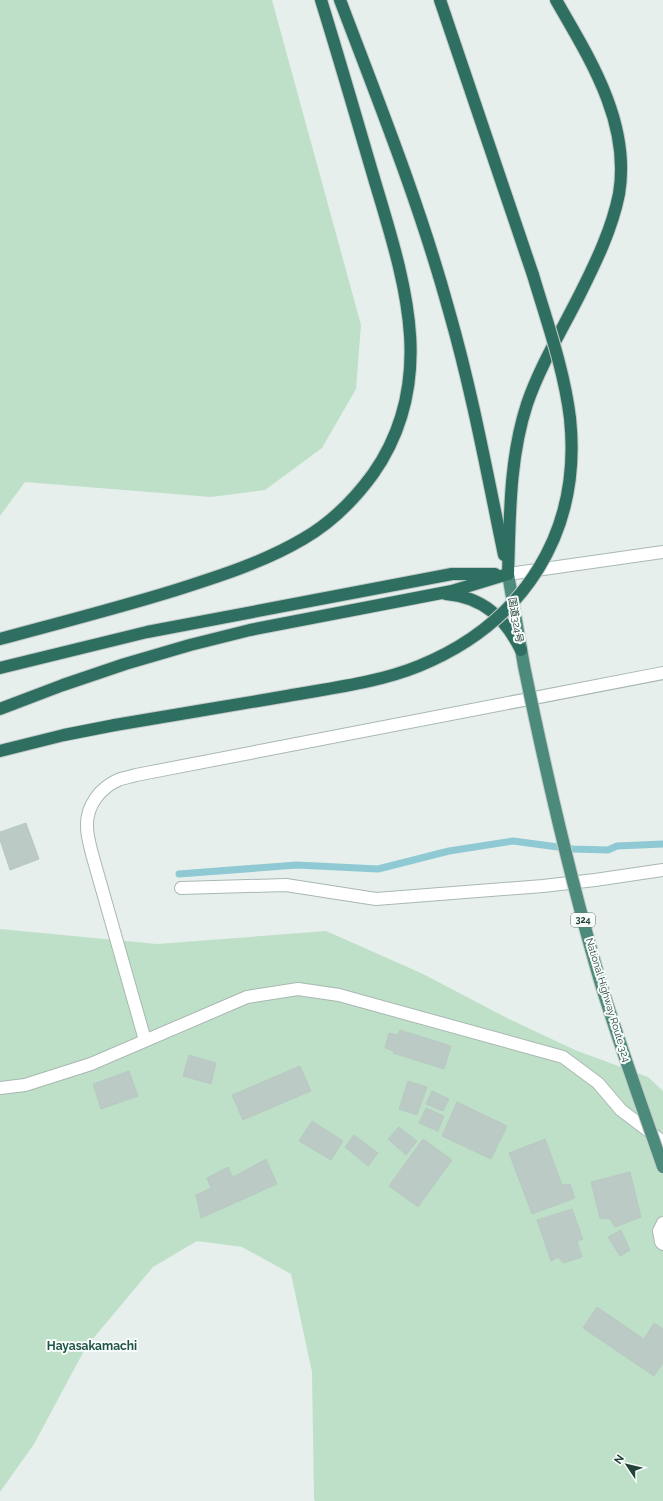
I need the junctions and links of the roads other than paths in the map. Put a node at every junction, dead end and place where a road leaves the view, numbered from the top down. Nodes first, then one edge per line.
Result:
1 (321, 0) edge
2 (340, 0) edge
3 (440, 0) edge
4 (556, 0) edge
5 (663, 552) edge
6 (508, 574) junction
7 (440, 593) junction
8 (0, 639) edge
9 (521, 650) junction
10 (524, 666) joint
11 (0, 668) edge
12 (663, 673) edge
13 (0, 709) edge
14 (0, 751) edge
15 (663, 870) edge
16 (181, 888) dead end
17 (145, 1040) junction
18 (0, 1088) edge
19 (663, 1142) edge
20 (663, 1167) edge
21 (663, 1223) edge
22 (663, 1244) edge

1 - 8 highway
2 - 6 highway
3 - 14 highway, bridge
4 - 6 highway
5 - 6 street
6 - 7 highway
6 - 9 highway, 国道324号 / 324
6 - 11 highway
7 - 9 highway
7 - 13 highway
9 - 10 highway, 国道324号 / 324
10 - 20 highway, National Highway Route 324 / 324, bridge
12 - 17 street
15 - 16 street
17 - 18 street
17 - 19 street
21 - 22 street

